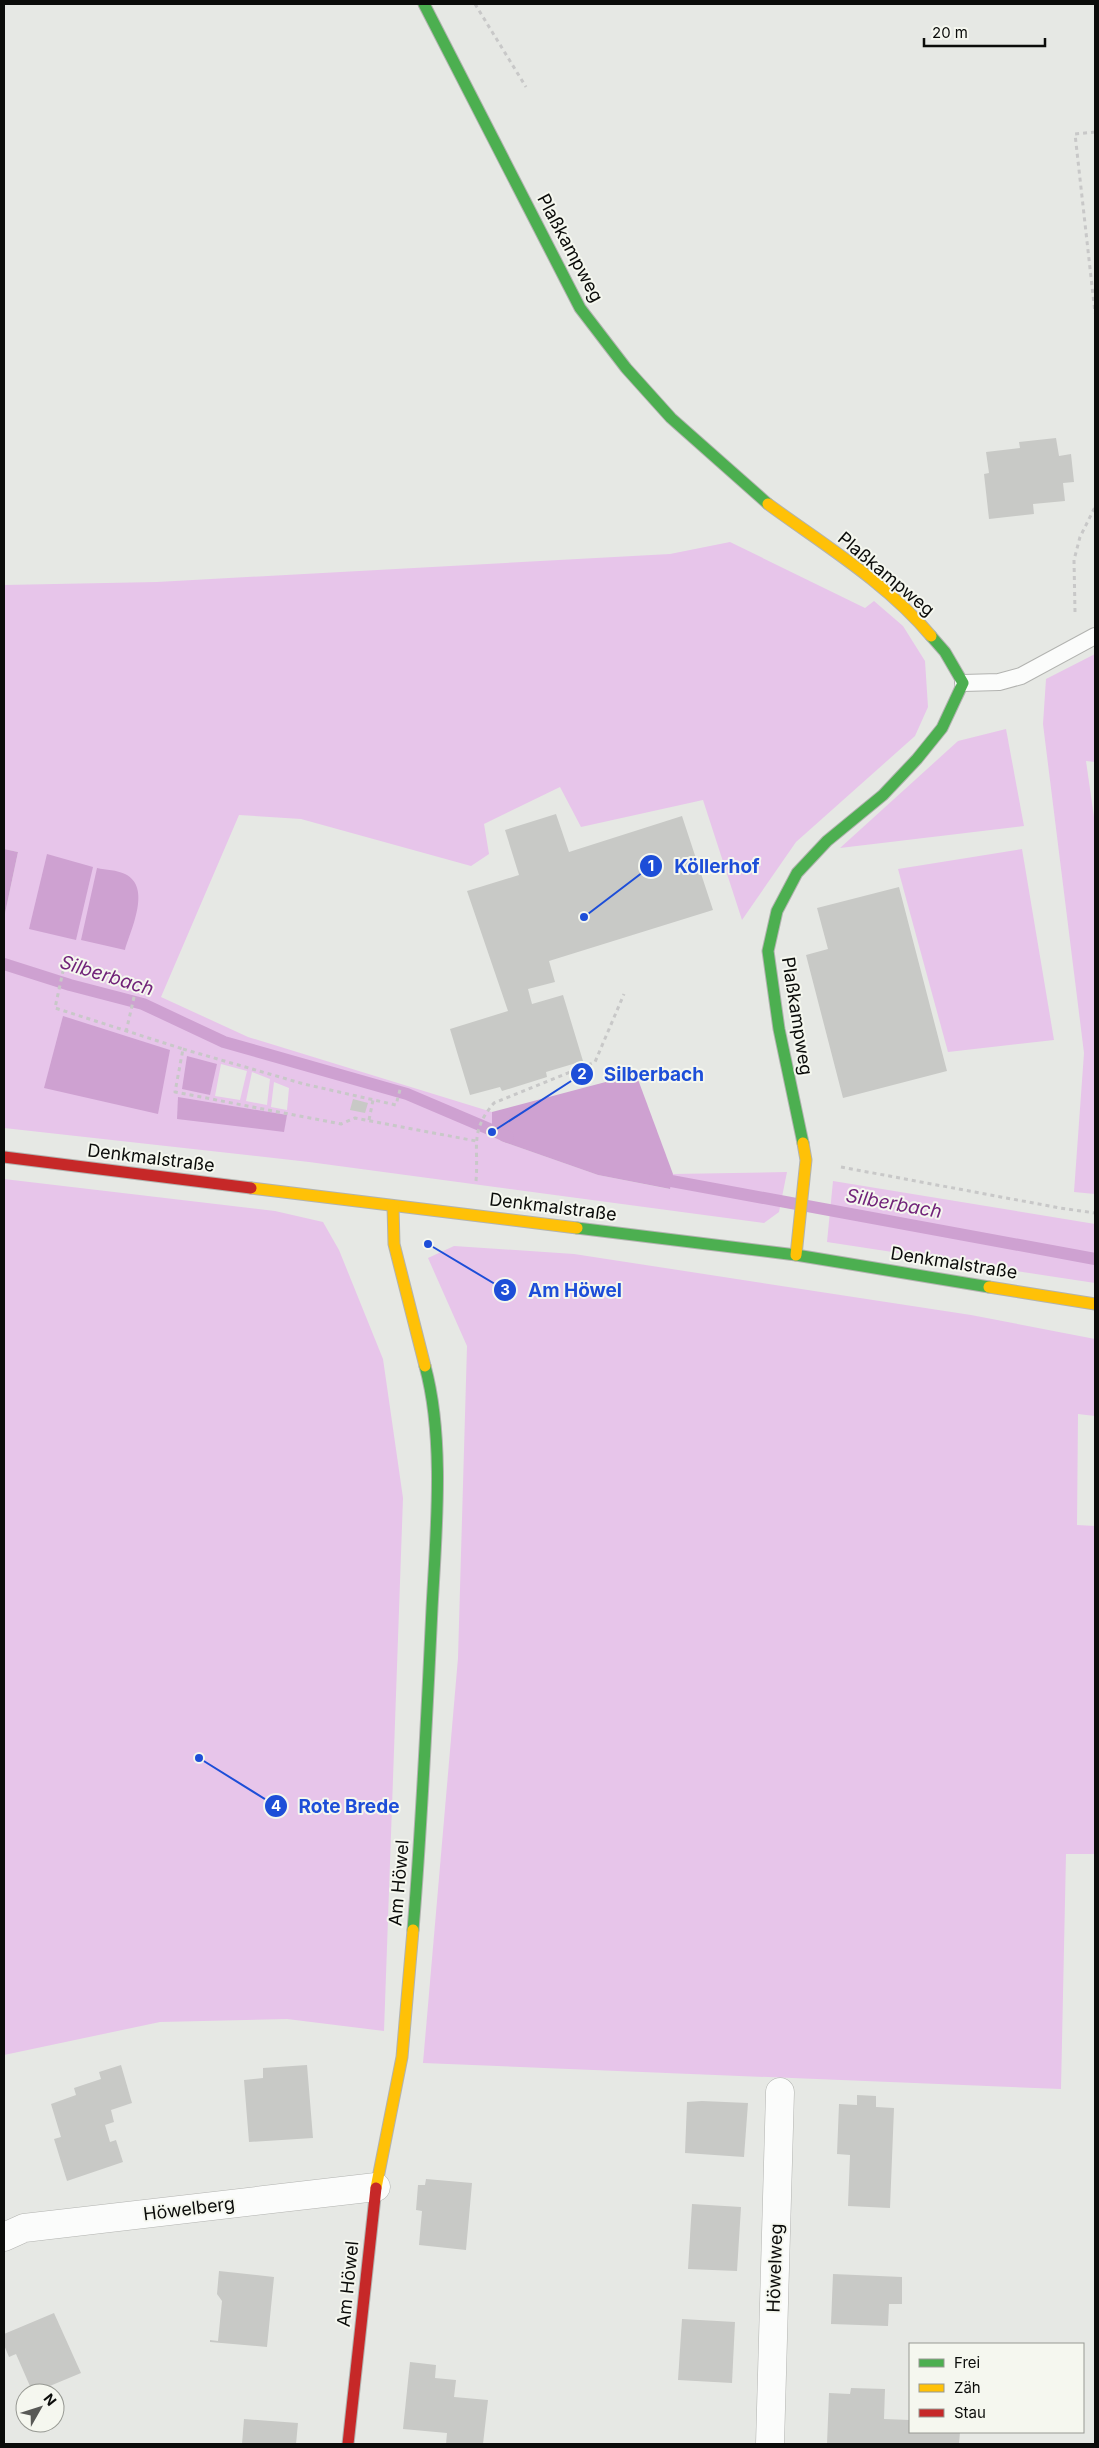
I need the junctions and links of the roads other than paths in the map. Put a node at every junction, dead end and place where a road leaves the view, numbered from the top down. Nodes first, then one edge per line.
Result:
1 (424, 4) edge
2 (1095, 636) edge
3 (963, 683) junction
4 (4, 1157) edge
5 (393, 1206) junction
6 (796, 1255) junction
7 (1095, 1304) edge
8 (780, 2092) dead end
9 (376, 2188) junction
10 (4, 2237) edge
11 (348, 2444) edge
12 (770, 2444) edge

1 - 3 street, Plaßkampweg
2 - 3 lane
3 - 6 street, Plaßkampweg
4 - 5 street, Denkmalstraße
5 - 6 street, Denkmalstraße
5 - 9 street, Am Höwel
6 - 7 street, Denkmalstraße
8 - 12 street, Höwelweg
9 - 10 street, Höwelberg
9 - 11 street, Am Höwel

